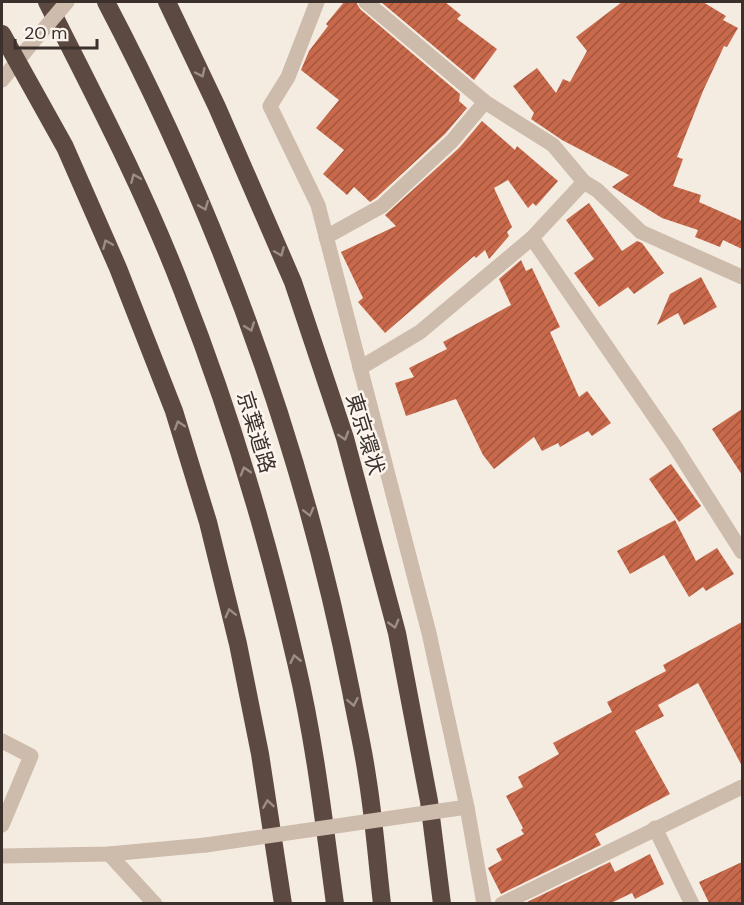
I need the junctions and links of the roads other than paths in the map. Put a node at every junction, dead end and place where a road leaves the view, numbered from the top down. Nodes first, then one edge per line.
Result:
1 (47, 2) edge
2 (67, 2) edge
3 (106, 2) edge
4 (167, 2) edge
5 (317, 2) edge
6 (366, 2) edge
7 (2, 34) edge
8 (18, 61) junction
9 (2, 80) edge
10 (485, 102) junction
11 (584, 182) junction
12 (326, 237) junction
13 (532, 238) junction
14 (742, 277) edge
15 (360, 368) junction
16 (742, 552) edge
17 (2, 741) edge
18 (742, 787) edge
19 (467, 807) junction
20 (2, 825) edge
21 (655, 828) junction
22 (110, 854) junction
23 (2, 856) edge
24 (155, 903) edge
25 (283, 903) edge
26 (335, 903) edge
27 (382, 903) edge
28 (442, 903) edge
29 (484, 903) edge
30 (502, 903) edge
31 (692, 903) edge

26 -> 1 highway, 京葉道路
2 - 8 street, bridge
3 -> 27 highway, 京葉道路
4 -> 28 highway, 東京環状
5 - 12 street
6 - 10 street
7 - 8 highway
8 - 9 street
25 -> 8 highway
10 - 11 street
10 - 12 street
11 - 13 street
11 - 14 street
12 - 15 street
13 - 15 street
13 - 16 street
15 - 19 street
17 - 20 street
18 - 21 street
19 - 22 street, bridge
19 - 29 street
21 - 30 street
21 - 31 street
22 - 23 street
22 - 24 street

